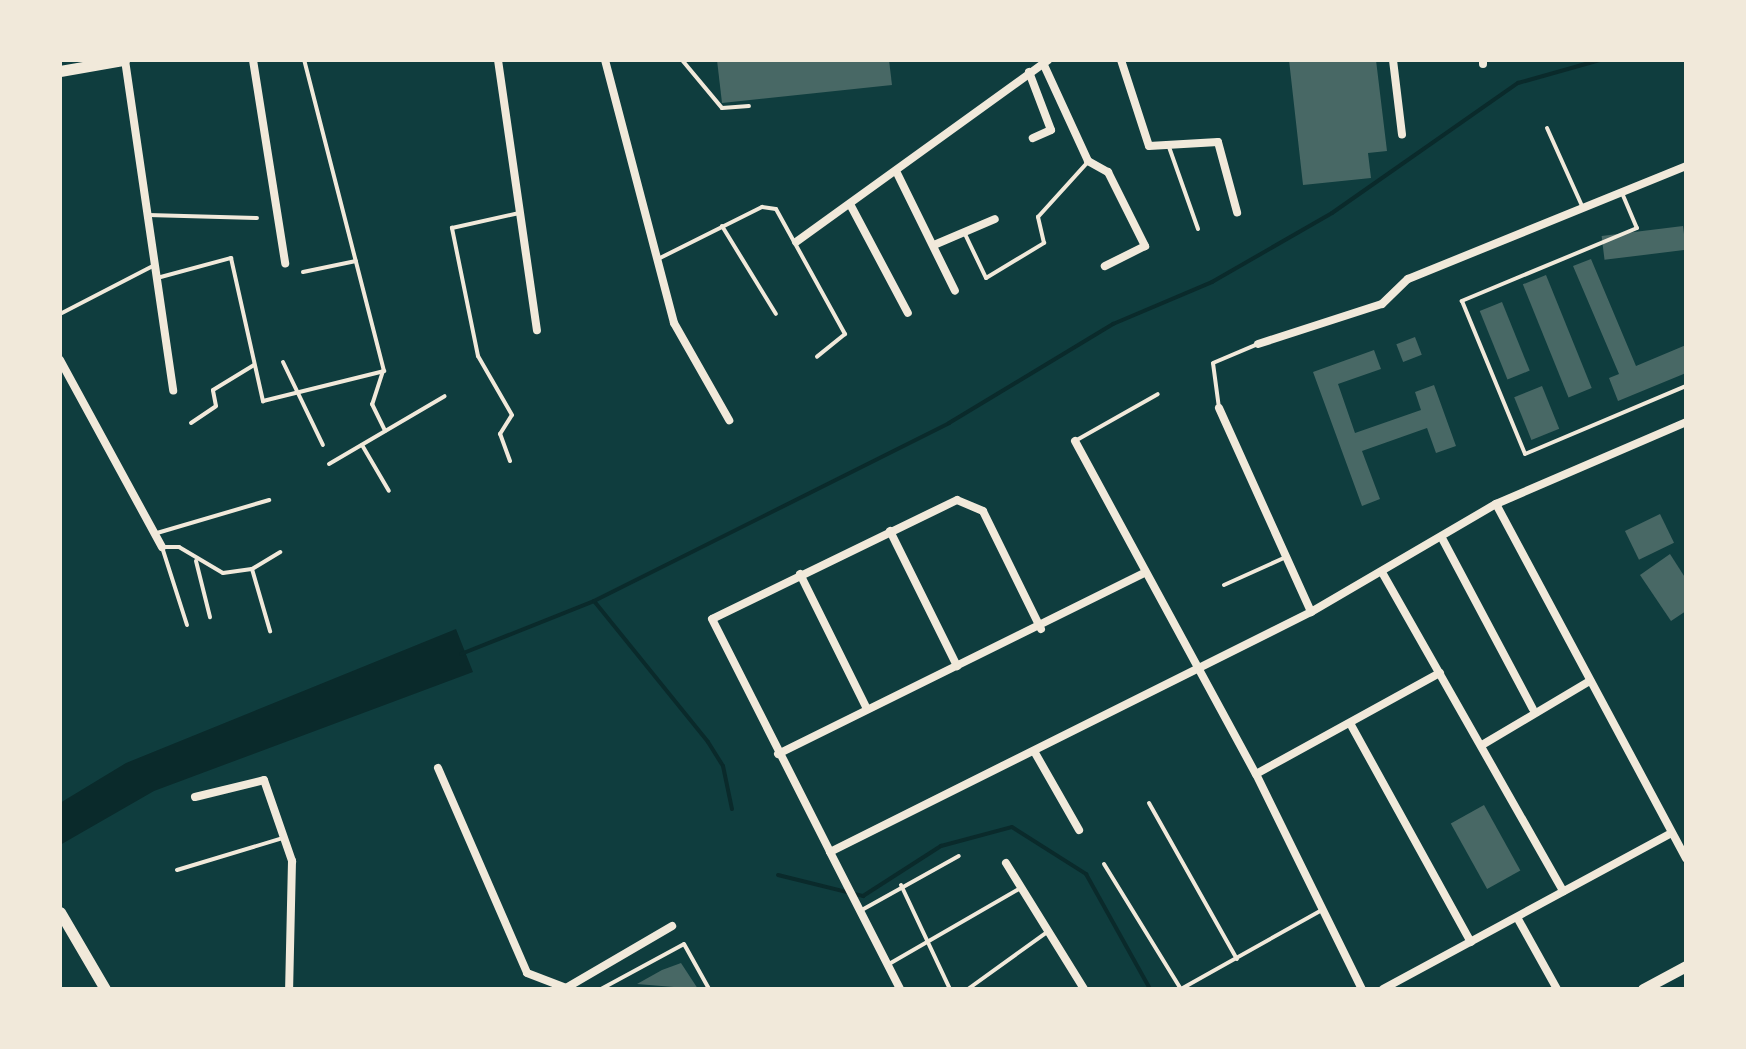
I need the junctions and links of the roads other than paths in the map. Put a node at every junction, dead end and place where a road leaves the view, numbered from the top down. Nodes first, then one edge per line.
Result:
1 (125, 60) edge
2 (253, 60) edge
3 (304, 60) edge
4 (498, 60) edge
5 (605, 60) edge
6 (682, 60) edge
7 (1121, 60) edge
8 (1393, 60) edge
9 (1045, 61) edge
10 (60, 71) edge
11 (1029, 72) junction
12 (749, 106) dead end
13 (1547, 128) dead end
14 (1402, 134) dead end
15 (1033, 138) dead end
16 (1168, 145) junction
17 (1088, 161) junction
18 (1686, 166) edge
19 (897, 173) junction
20 (1621, 190) junction
21 (851, 206) junction
22 (1582, 206) junction
23 (1237, 212) dead end
24 (519, 213) junction
25 (148, 215) junction
26 (257, 218) dead end
27 (995, 219) dead end
28 (722, 226) junction
29 (1198, 229) dead end
30 (964, 232) junction
31 (796, 242) junction
32 (934, 245) junction
33 (660, 258) junction
34 (356, 261) junction
35 (285, 263) dead end
36 (156, 265) junction
37 (1105, 266) dead end
38 (303, 272) dead end
39 (157, 278) junction
40 (955, 291) dead end
41 (908, 313) dead end
42 (60, 314) edge
43 (776, 314) dead end
44 (537, 330) dead end
45 (1258, 344) joint
46 (817, 357) dead end
47 (60, 360) edge
48 (283, 362) dead end
49 (254, 365) junction
50 (384, 371) junction
51 (1686, 386) edge
52 (173, 391) dead end
53 (294, 393) junction
54 (1158, 394) dead end
55 (445, 396) dead end
56 (1219, 408) joint
57 (729, 420) dead end
58 (1686, 422) edge
59 (191, 423) dead end
60 (385, 431) junction
61 (1075, 441) joint
62 (323, 445) dead end
63 (362, 445) junction
64 (510, 461) dead end
65 (329, 464) dead end
66 (389, 491) dead end
67 (269, 500) dead end
68 (1496, 504) junction
69 (890, 531) junction
70 (155, 534) junction
71 (1443, 540) junction
72 (162, 547) junction
73 (280, 552) dead end
74 (1286, 557) junction
75 (196, 561) junction
76 (252, 569) junction
77 (800, 574) junction
78 (1143, 574) junction
79 (1383, 574) junction
80 (1224, 585) dead end
81 (1311, 612) junction
82 (210, 617) dead end
83 (187, 625) dead end
84 (1041, 629) junction
85 (270, 631) dead end
86 (957, 666) junction
87 (1196, 672) junction
88 (1440, 673) junction
89 (1590, 681) junction
90 (867, 709) junction
91 (1533, 709) junction
92 (1351, 725) junction
93 (1482, 745) junction
94 (1034, 751) junction
95 (778, 754) junction
96 (438, 768) dead end
97 (1256, 774) junction
98 (195, 797) dead end
99 (1149, 803) dead end
100 (1079, 830) dead end
101 (1672, 833) junction
102 (285, 838) junction
103 (830, 852) junction
104 (959, 856) dead end
105 (1686, 858) edge
106 (1006, 863) dead end
107 (1104, 864) dead end
108 (177, 870) dead end
109 (901, 885) junction
110 (1019, 889) junction
111 (1563, 891) junction
112 (860, 911) junction
113 (1320, 911) junction
114 (60, 912) edge
115 (1518, 919) junction
116 (672, 926) dead end
117 (1047, 932) junction
118 (1471, 942) junction
119 (928, 943) junction
120 (1237, 959) junction
121 (888, 965) junction
122 (1686, 966) edge
123 (564, 988) edge
124 (105, 989) edge
125 (289, 989) edge
126 (601, 989) edge
127 (709, 989) edge
128 (900, 989) edge
129 (950, 989) edge
130 (968, 989) edge
131 (1084, 989) edge
132 (1362, 989) edge
133 (1383, 989) edge
134 (1557, 989) edge
135 (1643, 989) edge

1 - 10 street
1 - 25 street
2 - 35 street
3 - 34 lane
4 - 24 street
5 - 33 street
6 - 12 lane
7 - 16 street
8 - 14 street
9 - 11 street
9 - 17 street
11 - 15 street
11 - 19 street
13 - 22 lane
16 - 23 street
16 - 29 lane
17 - 30 lane
17 - 37 street
18 - 20 street
19 - 21 street
19 - 32 street
20 - 22 street
20 - 51 lane
21 - 31 street
21 - 41 street
22 - 45 street
24 - 44 street
24 - 64 lane
25 - 26 lane
25 - 36 street
27 - 30 street
28 - 31 lane
28 - 33 lane
28 - 43 lane
30 - 32 street
31 - 46 lane
32 - 40 street
33 - 57 street
34 - 38 lane
34 - 50 lane
36 - 39 street
36 - 42 lane
39 - 49 lane
39 - 52 street
45 - 56 lane
47 - 70 street
48 - 53 lane
49 - 53 lane
49 - 59 lane
50 - 53 lane
50 - 60 lane
53 - 62 lane
54 - 61 lane
55 - 60 lane
56 - 74 street
58 - 68 street
60 - 63 lane
61 - 78 street
63 - 65 lane
63 - 66 lane
67 - 70 lane
68 - 71 street
68 - 89 street
69 - 77 street
69 - 84 street
69 - 86 street
70 - 72 street
71 - 79 street
71 - 91 street
72 - 75 lane
72 - 83 lane
73 - 76 lane
74 - 80 lane
74 - 81 street
75 - 76 lane
75 - 82 lane
76 - 85 lane
77 - 90 street
77 - 95 street
78 - 84 street
78 - 87 street
79 - 81 street
79 - 88 street
81 - 87 street
84 - 86 street
86 - 90 street
87 - 94 street
87 - 97 street
88 - 92 street
88 - 93 street
89 - 91 street
89 - 101 street
90 - 95 street
91 - 93 street
92 - 97 street
92 - 118 street
93 - 111 street
94 - 100 street
94 - 103 street
95 - 103 street
96 - 123 street
97 - 113 street
98 - 102 street
99 - 120 lane
101 - 105 street
101 - 111 street
102 - 108 lane
102 - 125 street
103 - 112 street
104 - 109 lane
106 - 110 street
107 - 120 lane
109 - 112 lane
109 - 119 lane
110 - 117 street
110 - 119 lane
111 - 115 street
112 - 121 street
113 - 120 lane
113 - 132 street
114 - 124 street
115 - 118 street
115 - 134 street
116 - 123 street
117 - 130 lane
117 - 131 street
118 - 133 street
119 - 121 lane
119 - 129 lane
121 - 128 street
122 - 135 street
126 - 127 lane

